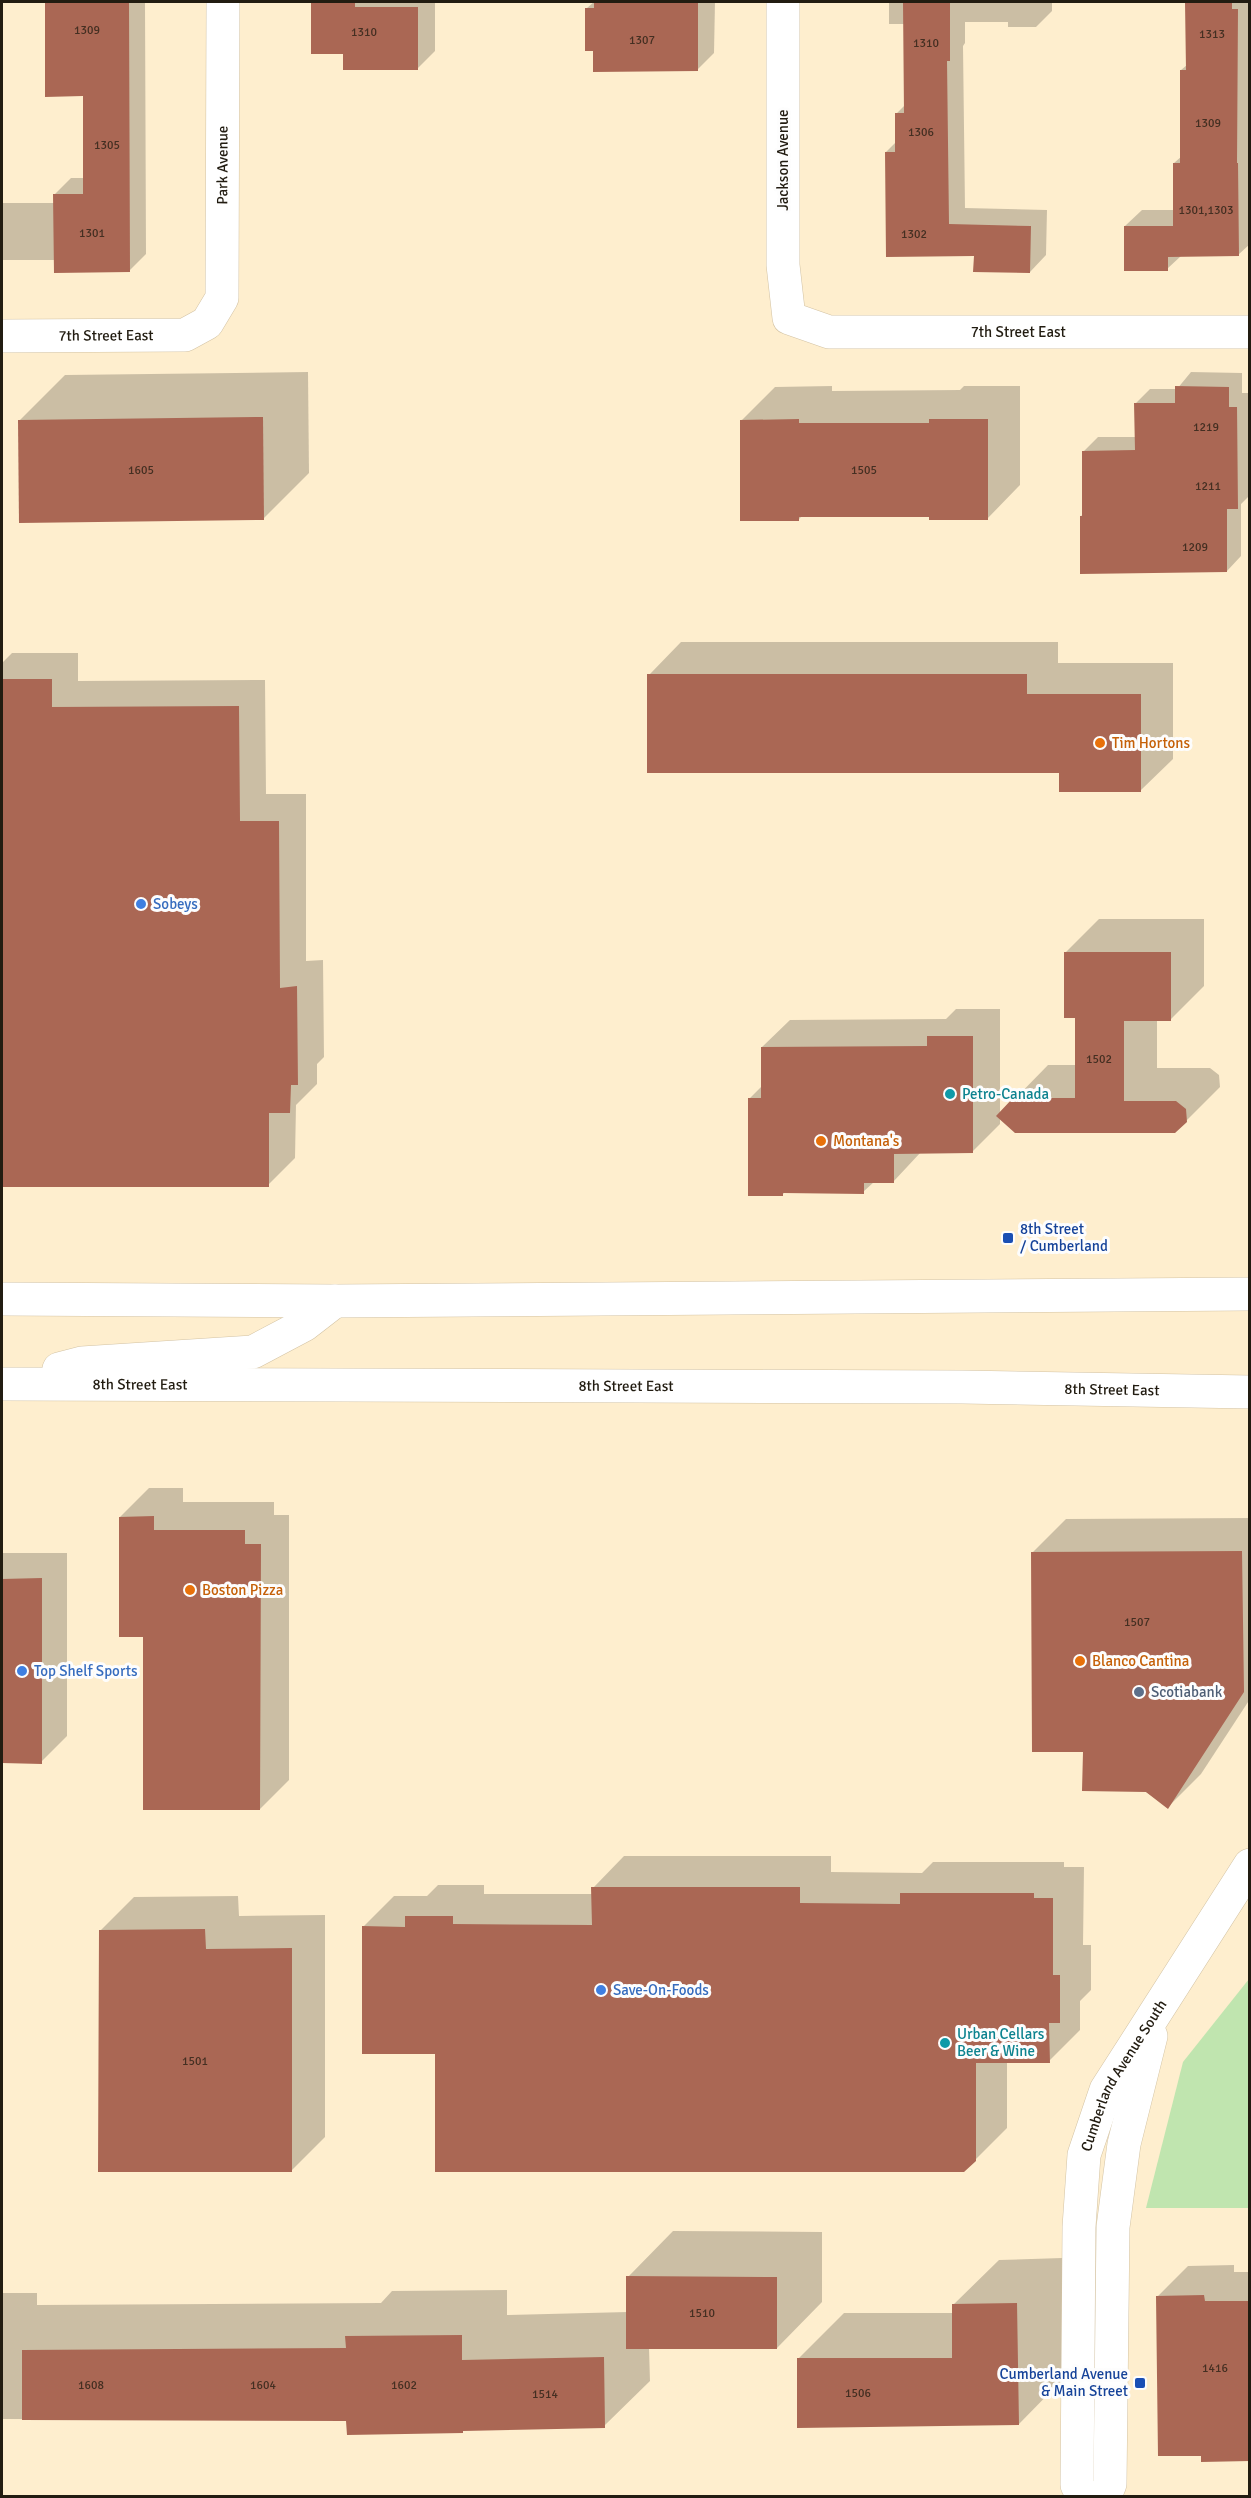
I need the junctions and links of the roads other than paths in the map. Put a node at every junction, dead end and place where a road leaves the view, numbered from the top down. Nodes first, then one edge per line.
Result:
1 (223, 2) edge
2 (783, 2) edge
3 (789, 318) joint
4 (207, 323) joint
5 (1250, 332) edge
6 (2, 336) edge
7 (1250, 1294) edge
8 (2, 1299) edge
9 (335, 1301) junction
10 (2, 1384) edge
11 (1250, 1392) edge
12 (1250, 1865) edge
13 (1158, 2005) junction
14 (1083, 2496) edge
15 (1106, 2496) edge

1 - 4 main road, Park Avenue
2 - 3 main road, Jackson Avenue
3 - 5 main road, 7th Street East
4 - 6 main road, 7th Street East
7 - 9 main road
8 - 9 main road
9 - 10 main road
10 - 11 main road, 8th Street East
12 - 13 main road
13 - 14 main road, Cumberland Avenue South
13 - 15 main road, Cumberland Avenue South

